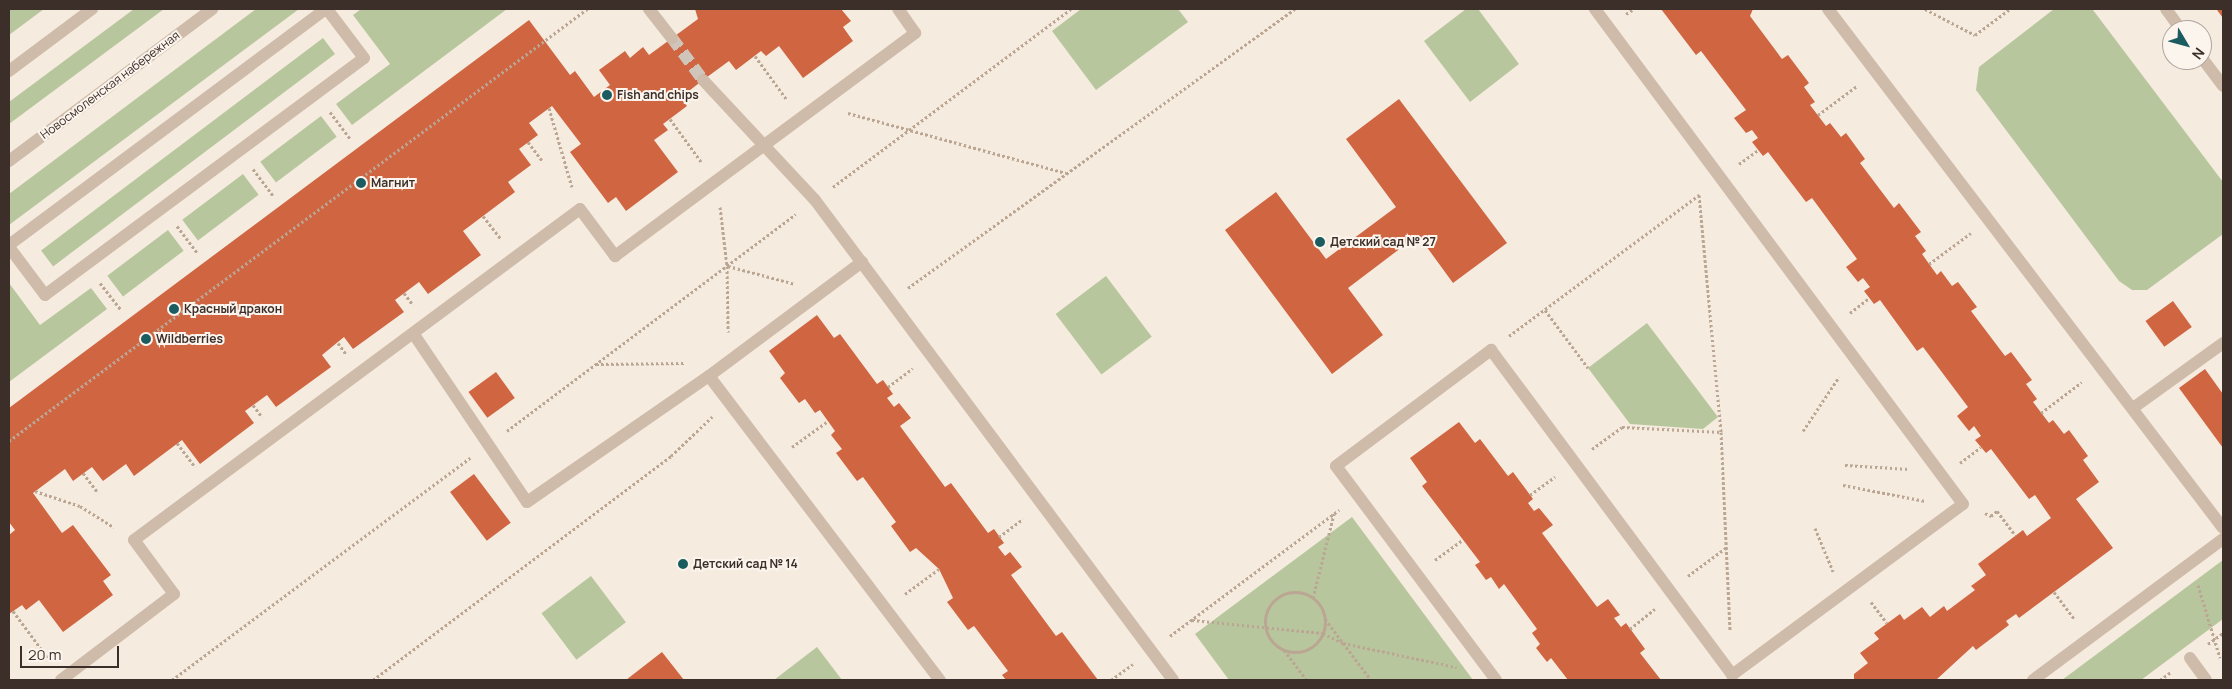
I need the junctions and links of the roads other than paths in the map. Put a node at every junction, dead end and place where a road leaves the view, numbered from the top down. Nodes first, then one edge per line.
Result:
1 (92, 9) edge
2 (212, 9) edge
3 (326, 9) edge
4 (649, 9) edge
5 (898, 9) edge
6 (1595, 9) edge
7 (1828, 9) edge
8 (2166, 9) edge
9 (2174, 20) edge
10 (672, 38) tunnel mouth
11 (2211, 70) edge
12 (9, 71) edge
13 (703, 80) tunnel mouth
14 (2223, 86) edge
15 (763, 147) junction
16 (9, 161) edge
17 (9, 246) edge
18 (862, 262) junction
19 (415, 336) junction
20 (2223, 343) edge
21 (709, 376) junction
22 (2133, 408) junction
23 (2223, 528) edge
24 (2223, 539) edge
25 (2190, 658) dead end
26 (1494, 678) edge
27 (62, 679) edge
28 (940, 680) edge
29 (1173, 680) edge
30 (2033, 680) edge
31 (2206, 680) edge

1 - 12 street
2 - 16 street, Новосмоленская набережная
3 - 17 street
3 - 17 street
4 - 10 street
5 - 15 street
6 - 26 street
7 - 22 street
8 - 9 street
11 - 14 street
13 - 15 street
15 - 18 street
15 - 19 street
18 - 21 street
18 - 29 street
19 - 21 street
19 - 27 street
20 - 22 street
21 - 28 street
22 - 23 street
24 - 30 street
25 - 31 street

